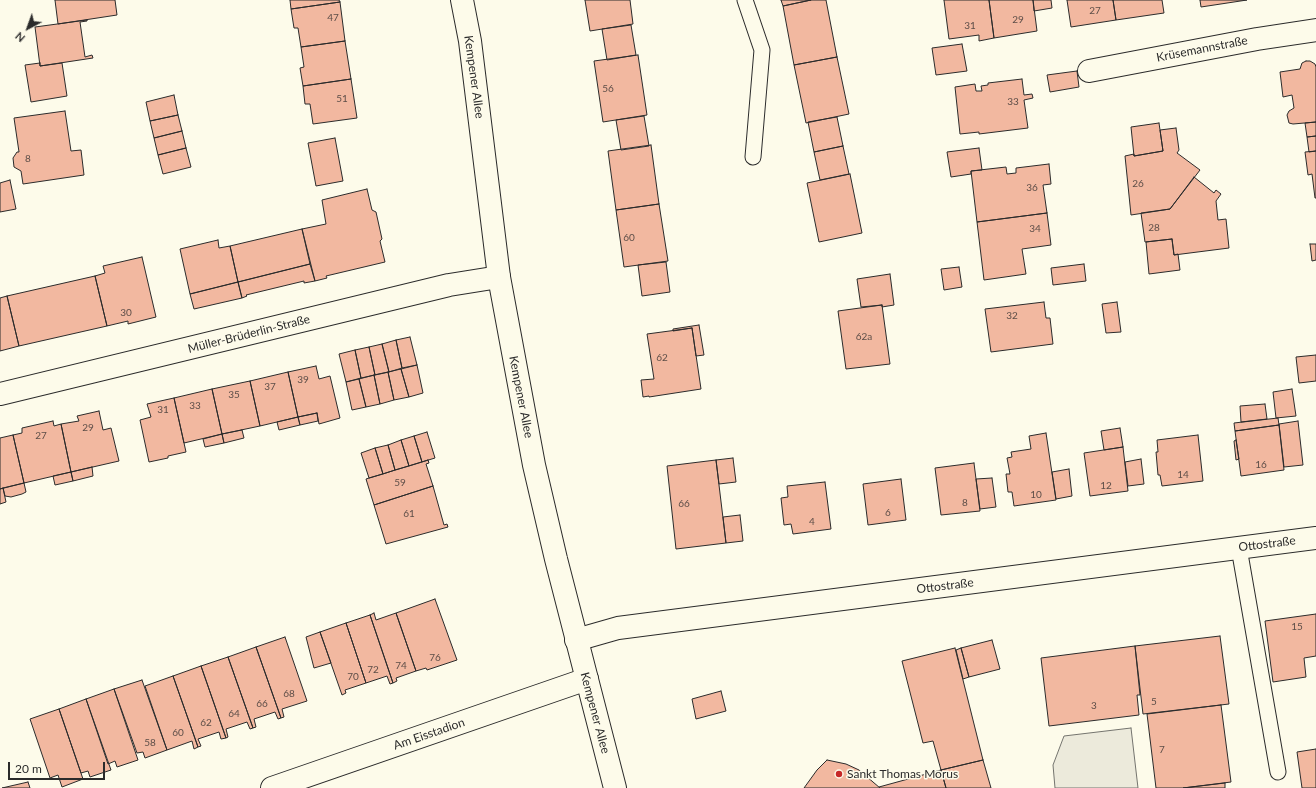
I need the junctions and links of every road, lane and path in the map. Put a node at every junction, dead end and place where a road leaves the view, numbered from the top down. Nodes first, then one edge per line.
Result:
1 (462, 0) edge
2 (745, 0) edge
3 (1316, 30) edge
4 (1089, 71) dead end
5 (753, 157) dead end
6 (499, 277) junction
7 (0, 394) edge
8 (1316, 538) edge
9 (1239, 548) junction
10 (576, 640) junction
11 (587, 679) junction
12 (1278, 772) dead end
13 (272, 788) edge
14 (615, 788) edge

1 - 6 street, Kempener Allee
2 - 5 lane
3 - 4 street, Krüsemannstraße
6 - 7 street, Müller-Brüderlin-Straße
6 - 10 street, Kempener Allee
8 - 9 street, Ottostraße
9 - 10 street, Ottostraße
9 - 12 lane
10 - 11 street, Kempener Allee
11 - 13 street, Am Eisstadion
11 - 14 street, Kempener Allee

